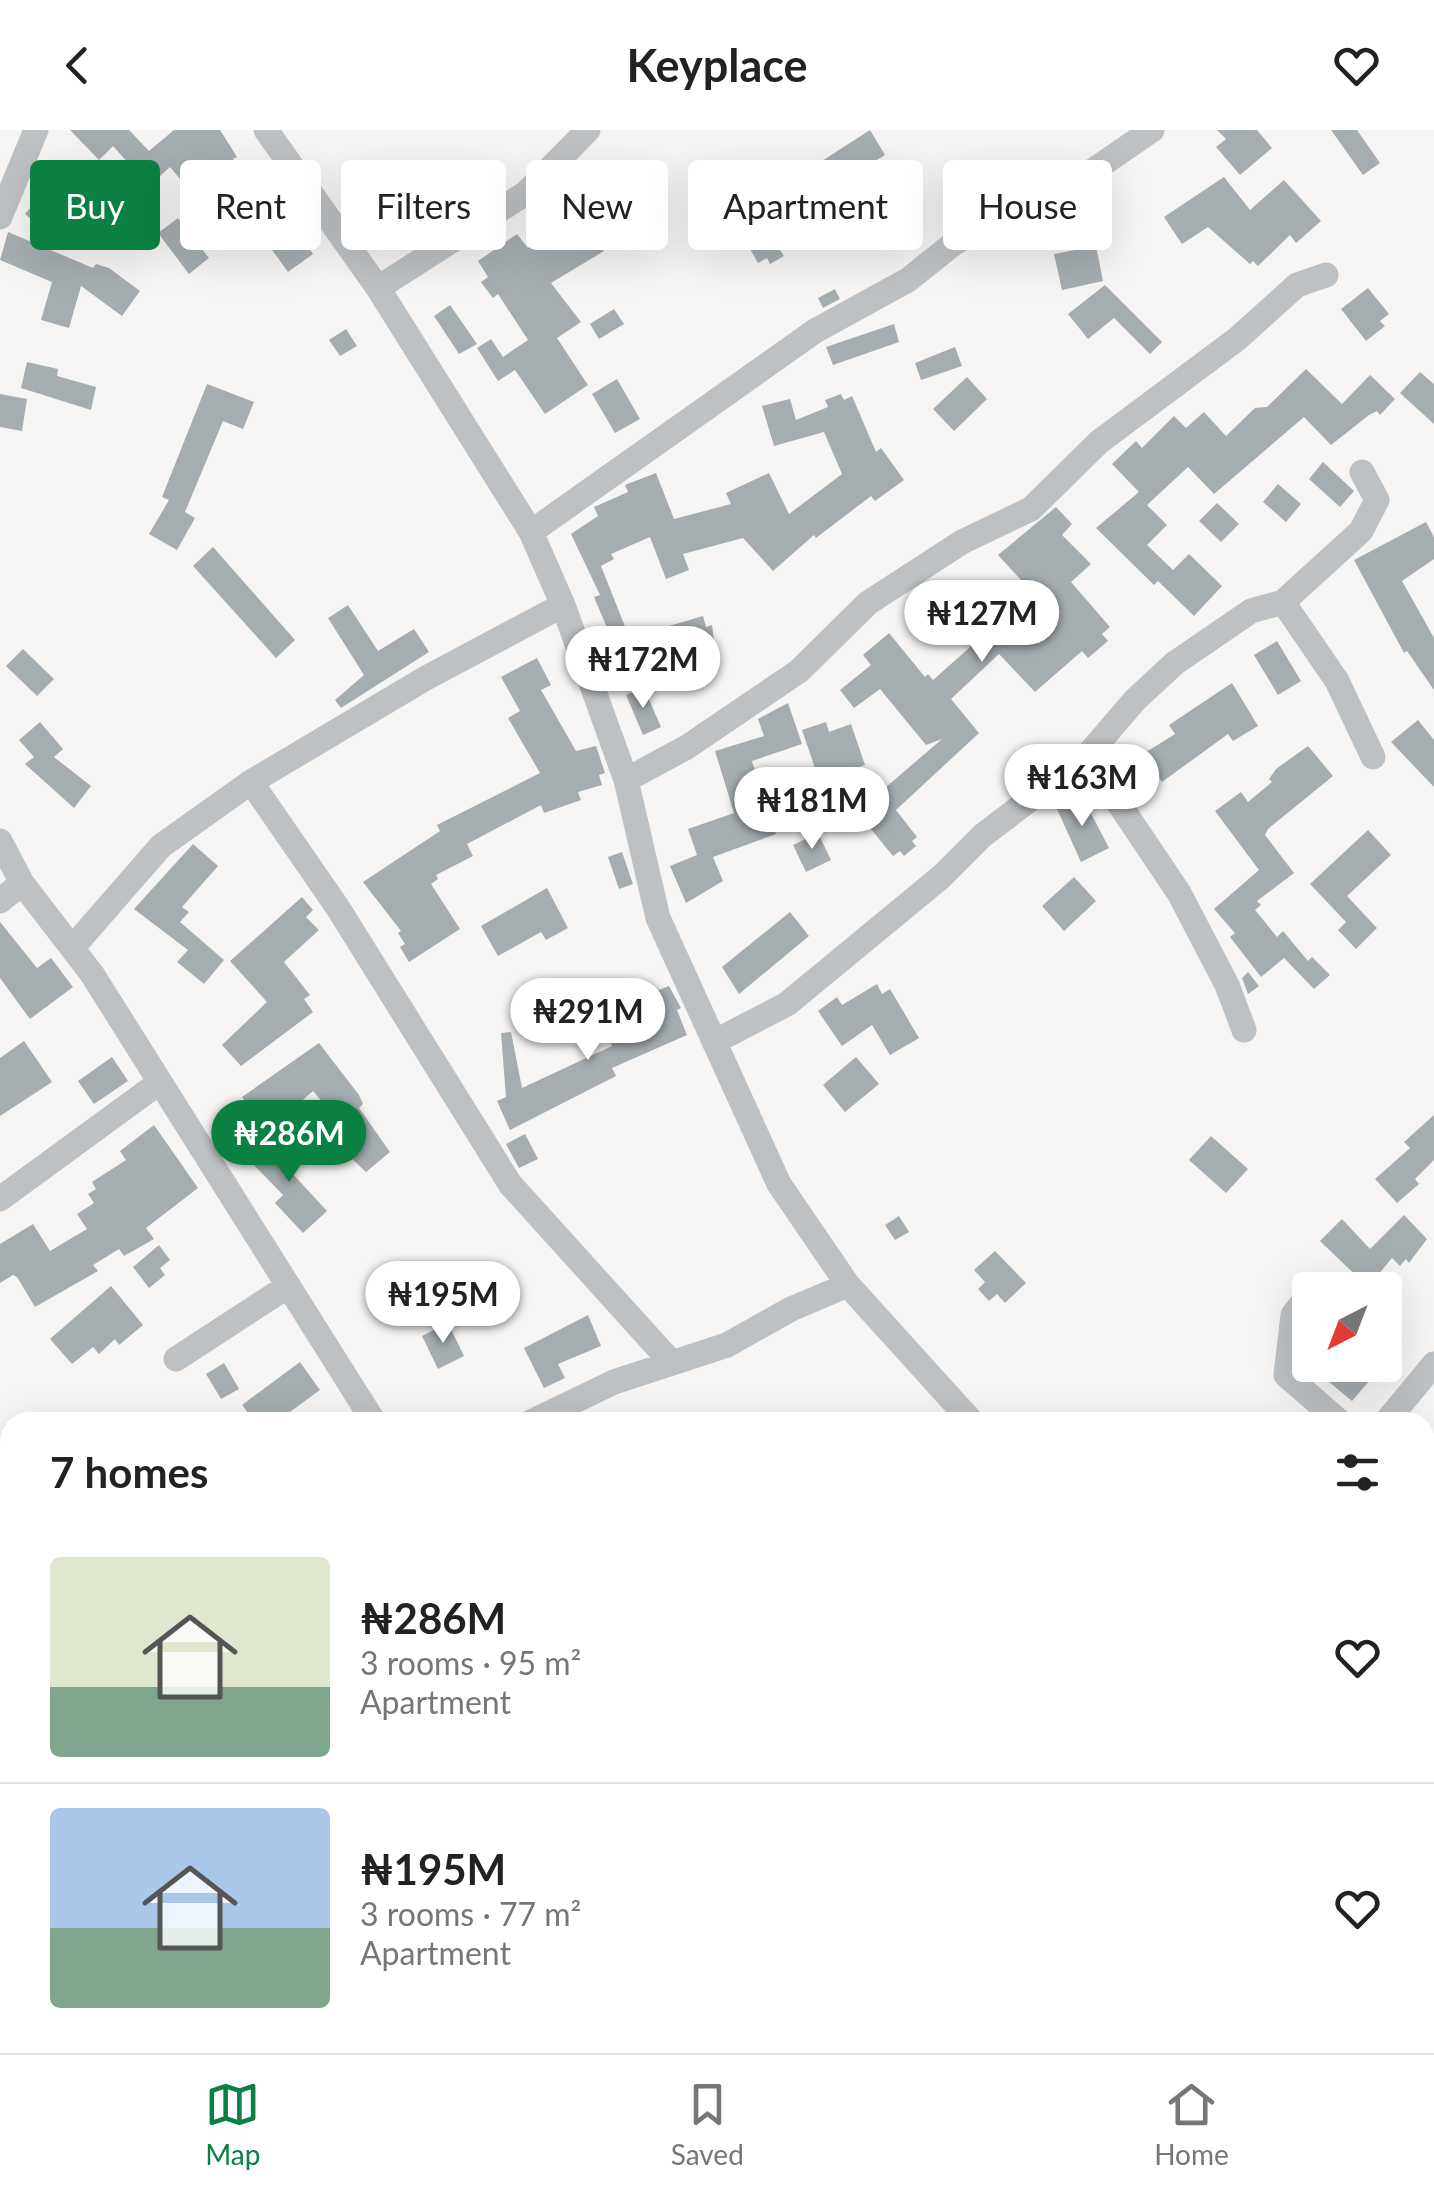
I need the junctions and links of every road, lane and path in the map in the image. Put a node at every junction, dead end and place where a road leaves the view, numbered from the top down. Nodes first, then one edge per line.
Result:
1 (36, 130) edge
2 (266, 130) edge
3 (588, 130) edge
4 (1152, 130) edge
5 (0, 217) edge
6 (1326, 275) dead end
7 (378, 288) junction
8 (1362, 472) dead end
9 (531, 532) junction
10 (1282, 602) junction
11 (564, 606) junction
12 (1088, 756) junction
13 (1373, 757) dead end
14 (626, 780) junction
15 (250, 782) junction
16 (0, 841) edge
17 (22, 884) junction
18 (0, 901) edge
19 (72, 947) junction
20 (1244, 1030) dead end
21 (714, 1042) junction
22 (160, 1082) junction
23 (0, 1199) edge
24 (848, 1286) junction
25 (285, 1288) junction
26 (1292, 1324) edge
27 (176, 1359) dead end
28 (671, 1362) junction
29 (1434, 1364) edge
30 (1292, 1380) edge
31 (1294, 1382) edge
32 (367, 1412) edge
33 (551, 1412) edge
34 (963, 1412) edge
35 (1329, 1412) edge
36 (1394, 1412) edge

1 - 5 street
2 - 7 street
3 - 7 street
4 - 9 street
6 - 14 street
7 - 9 street
8 - 10 street
9 - 11 street
10 - 12 street
10 - 13 street
11 - 14 street
11 - 15 street
12 - 20 street
12 - 21 street
14 - 21 street
15 - 19 street
15 - 28 street
16 - 17 street
17 - 18 street
17 - 19 street
19 - 22 street
21 - 24 street
22 - 23 street
22 - 25 street
24 - 28 street
24 - 34 street
25 - 27 street
25 - 32 street
26 - 30 street
28 - 33 street
29 - 36 street
31 - 35 street

